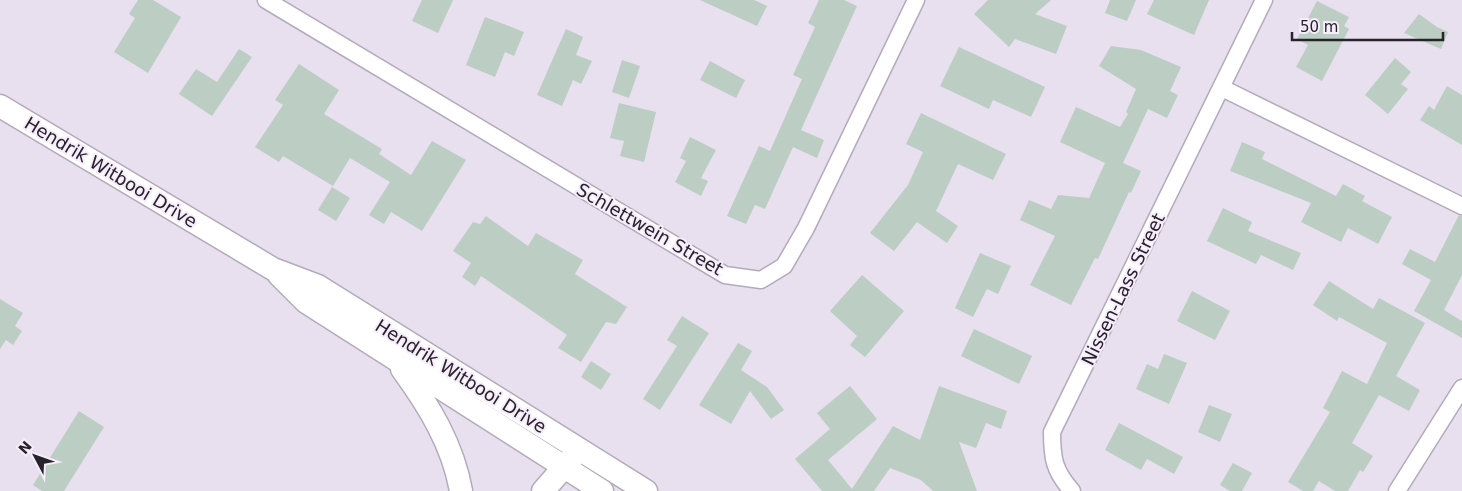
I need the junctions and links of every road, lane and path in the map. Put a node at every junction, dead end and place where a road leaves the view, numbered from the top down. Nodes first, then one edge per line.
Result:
1 (266, 0) edge
2 (916, 0) edge
3 (1264, 0) edge
4 (1222, 88) junction
5 (0, 106) edge
6 (1462, 206) edge
7 (273, 269) junction
8 (395, 360) junction
9 (1462, 388) edge
10 (579, 451) junction
11 (563, 468) junction
12 (461, 491) edge
13 (543, 491) edge
14 (602, 491) edge
15 (646, 491) edge
16 (1072, 491) edge
17 (1397, 491) edge

1 - 2 street, Schlettwein Street
3 - 4 street, Nissen-Lass Street
4 - 6 street
4 - 16 street, Nissen-Lass Street
5 - 7 main road, Hendrik Witbooi Drive
7 - 8 main road, Hendrik Witbooi Drive
7 - 10 main road, Hendrik Witbooi Drive
8 - 11 main road, Hendrik Witbooi Drive
8 - 12 main road
9 - 17 street
10 - 11 main road
10 - 15 main road, Hendrik Witbooi Drive
11 - 13 main road
11 - 14 main road, Hendrik Witbooi Drive

